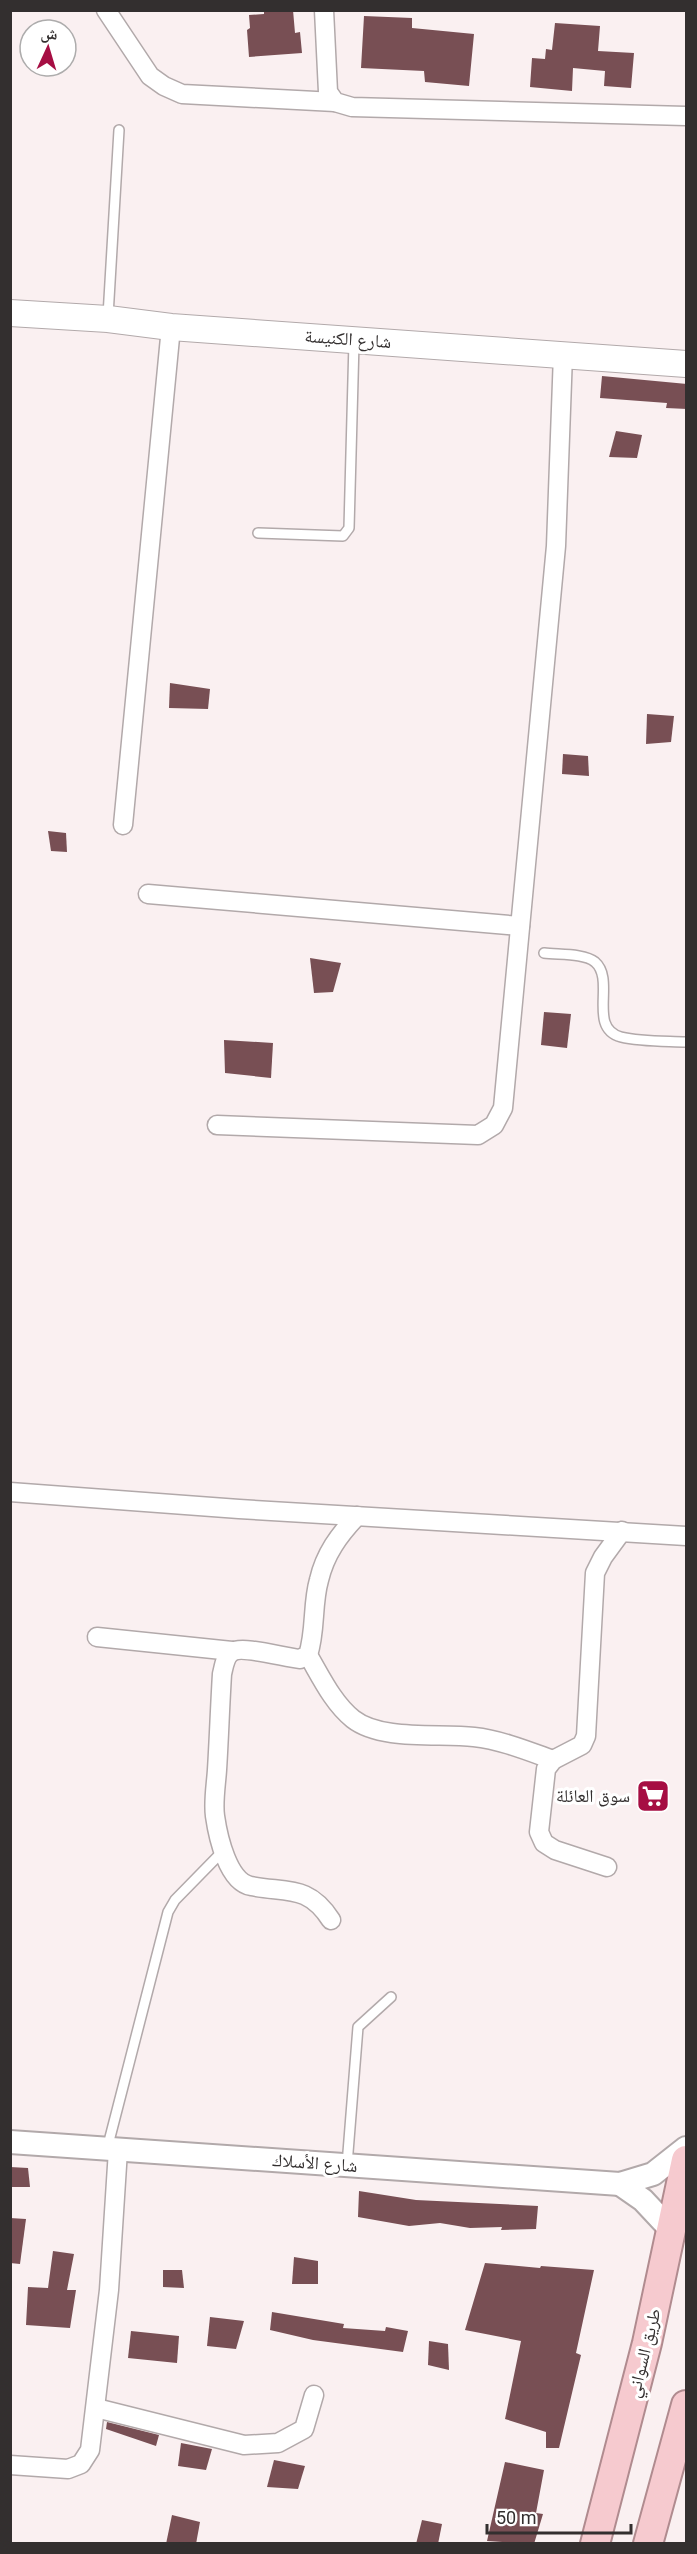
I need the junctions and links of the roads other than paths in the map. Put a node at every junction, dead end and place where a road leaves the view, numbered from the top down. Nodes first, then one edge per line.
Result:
1 (106, 10) edge
2 (324, 10) edge
3 (335, 102) junction
4 (687, 117) edge
5 (119, 130) dead end
6 (10, 313) edge
7 (108, 319) junction
8 (171, 327) junction
9 (354, 340) junction
10 (563, 354) junction
11 (687, 364) edge
12 (258, 533) dead end
13 (123, 825) dead end
14 (148, 894) dead end
15 (520, 926) junction
16 (544, 953) dead end
17 (687, 1042) edge
18 (217, 1125) dead end
19 (10, 1492) edge
20 (357, 1516) junction
21 (622, 1531) junction
22 (687, 1536) edge
23 (97, 1637) dead end
24 (232, 1652) junction
25 (308, 1655) junction
26 (554, 1760) junction
27 (224, 1851) junction
28 (607, 1867) dead end
29 (331, 1920) dead end
30 (391, 1997) dead end
31 (10, 2142) edge
32 (687, 2148) edge
33 (112, 2149) junction
34 (687, 2160) edge
35 (346, 2165) junction
36 (620, 2184) junction
37 (672, 2231) junction
38 (314, 2395) dead end
39 (687, 2405) edge
40 (96, 2408) junction
41 (10, 2465) edge
42 (595, 2544) edge
43 (648, 2544) edge

1 - 3 street
2 - 3 street
3 - 4 street
5 - 7 lane
6 - 7 main road, شارع الكنيسة
7 - 8 main road, شارع الكنيسة
8 - 9 main road, شارع الكنيسة
8 - 13 street
9 - 10 main road, شارع الكنيسة
9 - 12 lane
10 - 11 main road, شارع الكنيسة
10 - 15 street
14 - 15 street
15 - 18 street
16 - 17 lane
19 - 20 street
20 - 21 street
20 - 25 street
21 - 22 street
21 - 26 street
23 - 24 street
24 - 25 street
24 - 27 street
25 - 26 street
26 - 28 street
27 - 29 street
27 - 33 lane
30 - 35 lane
31 - 33 street, شارع الأسلاك
32 - 36 street, شارع الأسلاك
33 - 35 street, شارع الأسلاك
33 - 40 street
34 - 37 highway, طريق السواني
35 - 36 street, شارع الأسلاك
36 - 37 street
37 - 42 highway, طريق السواني
38 - 40 street
39 - 43 highway
40 - 41 street

